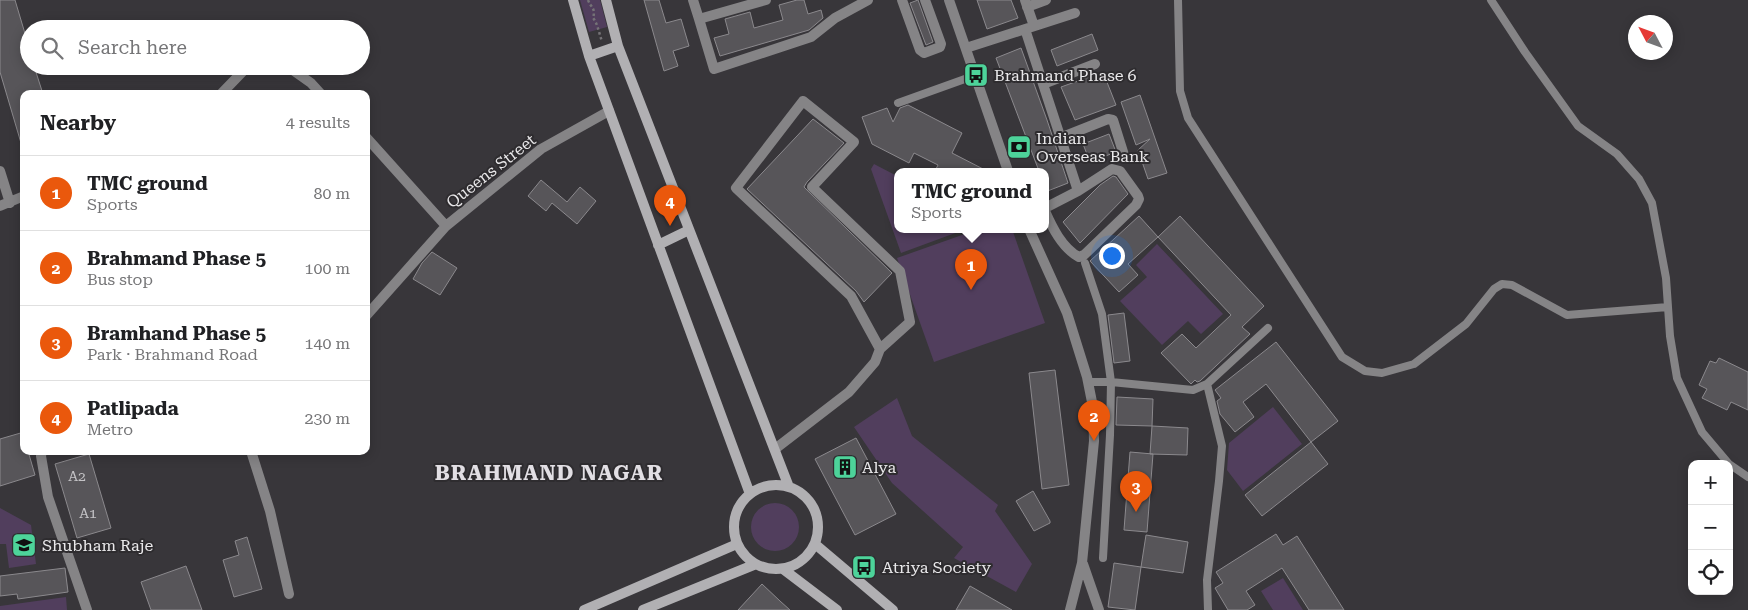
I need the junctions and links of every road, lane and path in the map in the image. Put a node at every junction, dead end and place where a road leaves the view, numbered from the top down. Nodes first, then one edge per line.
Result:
1 (573, 0) edge
2 (588, 0) edge
3 (606, 0) edge
4 (693, 0) edge
5 (766, 0) edge
6 (868, 0) edge
7 (902, 0) edge
8 (926, 0) edge
9 (949, 0) edge
10 (1046, 0) edge
11 (1178, 0) edge
12 (1490, 0) edge
13 (1026, 3) edge
14 (1075, 12) dead end
15 (698, 20) junction
16 (1030, 27) junction
17 (618, 46) junction
18 (966, 48) junction
19 (606, 50) junction
20 (589, 56) junction
21 (1095, 64) dead end
22 (239, 75) edge
23 (300, 75) edge
24 (976, 75) junction
25 (1043, 84) junction
26 (224, 90) edge
27 (317, 90) edge
28 (898, 103) dead end
29 (609, 111) junction
30 (1060, 138) junction
31 (370, 141) edge
32 (1124, 155) dead end
33 (1007, 168) edge
34 (0, 171) edge
35 (1078, 191) junction
36 (20, 198) edge
37 (5, 204) edge
38 (1049, 208) edge
39 (1049, 219) edge
40 (446, 226) junction
41 (689, 230) junction
42 (1031, 233) edge
43 (658, 245) junction
44 (1085, 263) dead end
45 (1668, 307) junction
46 (370, 312) edge
47 (1268, 328) dead end
48 (880, 349) junction
49 (1088, 382) junction
50 (1111, 382) junction
51 (1207, 384) junction
52 (775, 449) junction
53 (41, 455) edge
54 (252, 455) edge
55 (1726, 460) edge
56 (1733, 467) edge
57 (1748, 476) edge
58 (790, 487) junction
59 (750, 494) junction
60 (737, 544) junction
61 (815, 544) junction
62 (1103, 558) dead end
63 (1082, 563) junction
64 (756, 564) junction
65 (782, 569) junction
66 (289, 594) dead end
67 (87, 610) edge
68 (584, 610) edge
69 (644, 610) edge
70 (837, 610) edge
71 (893, 610) edge
72 (1070, 610) edge
73 (1099, 610) edge
74 (1208, 610) edge

1 - 20 street
2 - 19 path
3 - 17 street
4 - 15 street
5 - 15 street
6 - 15 street
7 - 8 street
9 - 18 street
10 - 13 street
11 - 45 lane
12 - 45 lane
13 - 16 street
14 - 16 street
16 - 18 street
16 - 25 street
17 - 19 street
17 - 41 street
18 - 24 street
19 - 20 street
20 - 29 street
21 - 25 street
22 - 26 street
23 - 27 street
24 - 28 lane
24 - 33 street
25 - 30 street
29 - 40 street, Queens Street
29 - 43 street
30 - 32 street
30 - 35 street
31 - 40 street, Queens Street
34 - 37 street
35 - 38 street
35 - 39 street
36 - 37 street
40 - 46 street
41 - 43 street
41 - 52 street
42 - 49 street
43 - 59 street
44 - 50 lane
45 - 55 lane
47 - 51 lane
48 - 48 street
48 - 52 street
49 - 50 lane
49 - 63 street
50 - 51 lane
50 - 62 lane
51 - 74 lane
52 - 58 street
53 - 67 street
54 - 66 street
56 - 57 lane
58 - 59 street
58 - 61 street
59 - 60 street
60 - 64 street
60 - 68 street
61 - 65 street
61 - 71 street
63 - 72 street
63 - 73 street
64 - 65 street
64 - 69 street
65 - 70 street

